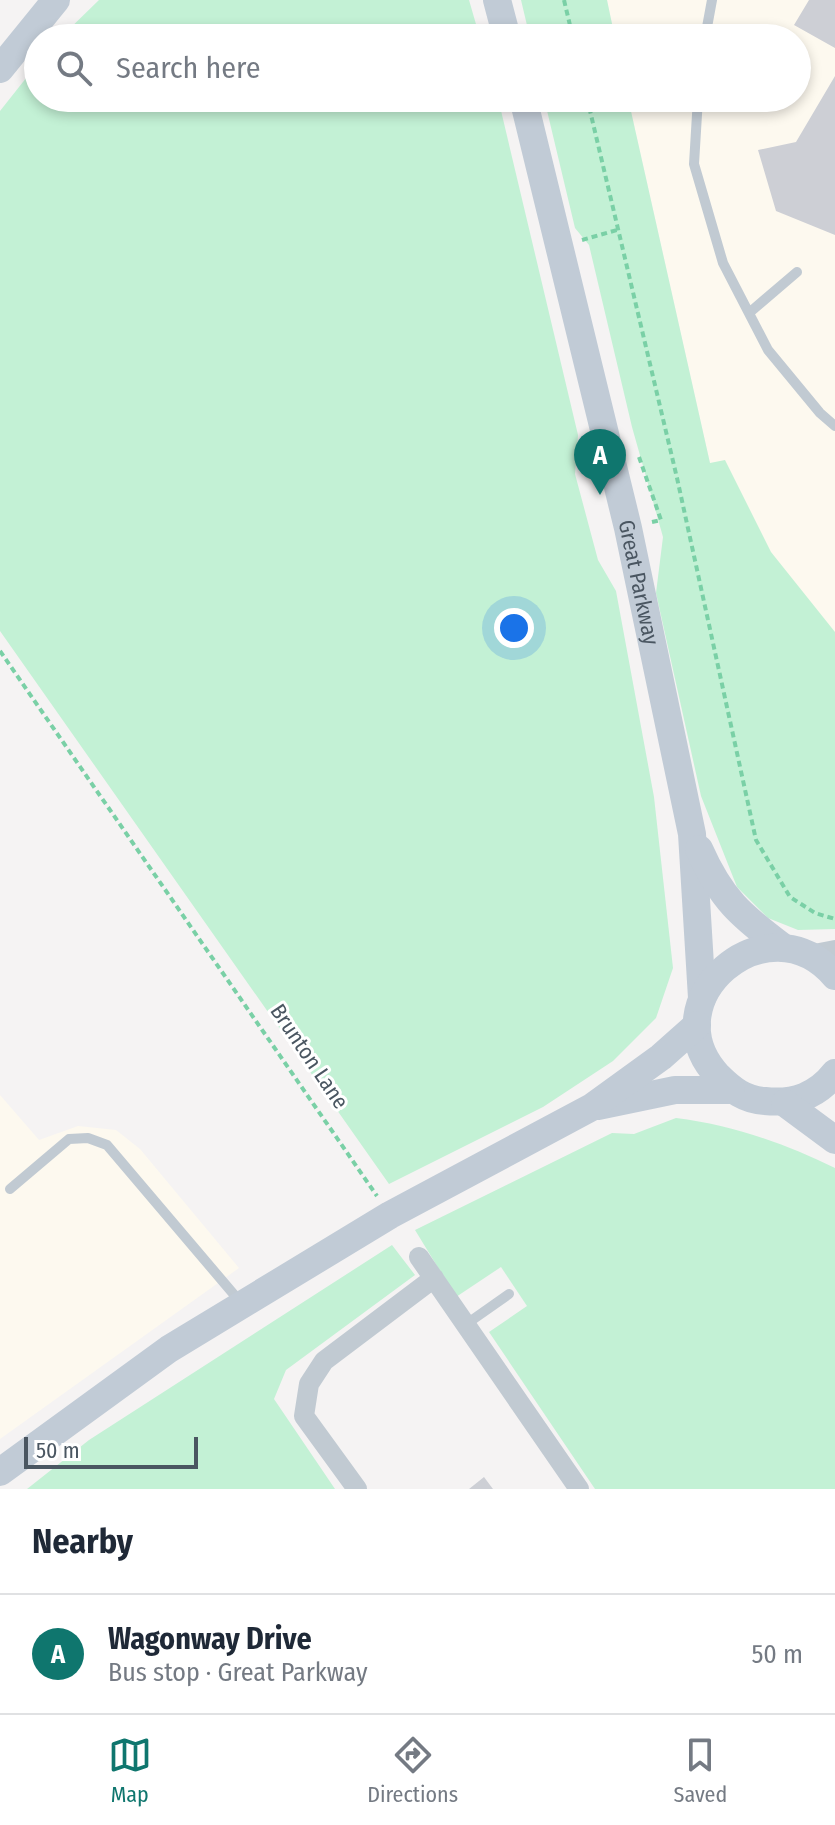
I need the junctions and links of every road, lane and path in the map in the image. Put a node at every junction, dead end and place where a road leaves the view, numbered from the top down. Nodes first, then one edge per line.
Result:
1 (56, 0) edge
2 (497, 0) edge
3 (564, 0) edge
4 (712, 0) edge
5 (37, 24) edge
6 (503, 24) edge
7 (570, 24) edge
8 (708, 24) edge
9 (24, 39) edge
10 (0, 69) edge
11 (526, 112) edge
12 (590, 112) edge
13 (697, 112) edge
14 (797, 272) dead end
15 (749, 313) junction
16 (835, 426) edge
17 (0, 651) edge
18 (692, 834) junction
19 (835, 919) edge
20 (809, 951) edge
21 (835, 976) edge
22 (700, 1011) junction
23 (835, 1073) edge
24 (731, 1090) junction
25 (785, 1103) junction
26 (592, 1107) junction
27 (835, 1140) edge
28 (10, 1189) dead end
29 (390, 1215) junction
30 (419, 1257) dead end
31 (434, 1278) junction
32 (509, 1294) dead end
33 (243, 1304) junction
34 (465, 1325) junction
35 (0, 1472) edge
36 (357, 1489) edge
37 (579, 1489) edge

1 - 5 street
2 - 6 street
3 - 7 path
4 - 8 lane
9 - 10 street
11 - 18 street, Great Parkway
12 - 19 path
13 - 15 lane
14 - 15 lane
15 - 16 lane
17 - 29 path, Brunton Lane
18 - 20 street, Great Parkway
18 - 22 street, Great Parkway
20 - 21 street, Great Parkway
20 - 22 street
22 - 24 street, Great Parkway
22 - 26 street
23 - 25 street
24 - 25 street
24 - 26 street
25 - 27 street
26 - 29 street
28 - 33 lane
29 - 33 street
30 - 31 street
31 - 34 street
31 - 36 street
32 - 34 lane
33 - 35 street
34 - 37 street

